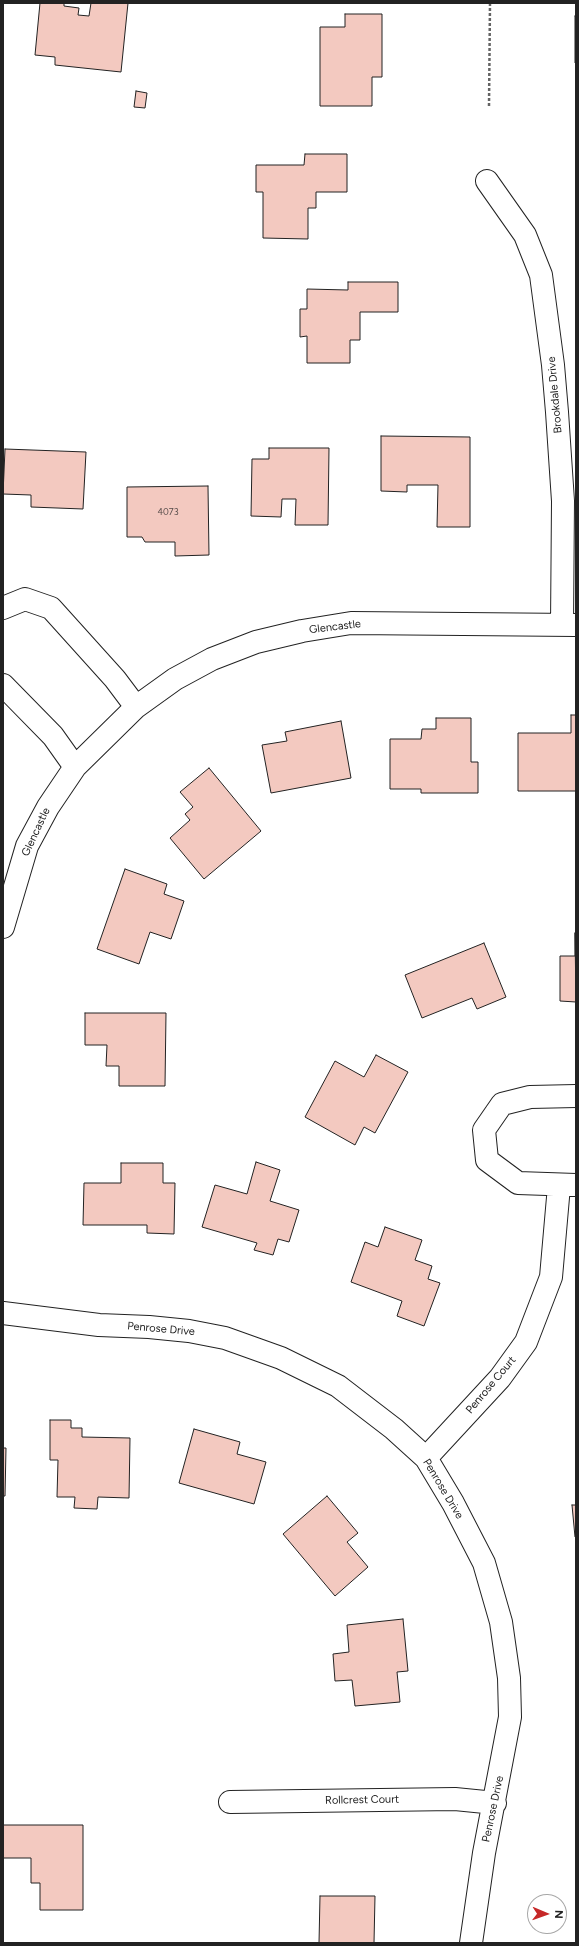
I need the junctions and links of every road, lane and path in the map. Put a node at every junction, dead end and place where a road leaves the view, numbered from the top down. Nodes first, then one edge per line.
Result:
1 (490, 3) edge
2 (489, 106) dead end
3 (487, 181) dead end
4 (3, 608) edge
5 (569, 625) edge
6 (3, 685) edge
7 (136, 707) junction
8 (75, 767) junction
9 (3, 927) edge
10 (576, 1096) edge
11 (568, 1186) edge
12 (3, 1313) edge
13 (426, 1458) junction
14 (230, 1802) dead end
15 (495, 1803) junction
16 (471, 1943) edge

1 - 2 path
3 - 5 street, Brookdale Drive
4 - 7 street
5 - 7 street, Glencastle
6 - 8 street
7 - 8 street, Glencastle
8 - 9 street, Glencastle
10 - 11 street, Penrose Court
11 - 13 street, Penrose Court
12 - 13 street, Penrose Drive
13 - 15 street, Penrose Drive
14 - 15 street, Rollcrest Court
15 - 16 street, Penrose Drive

